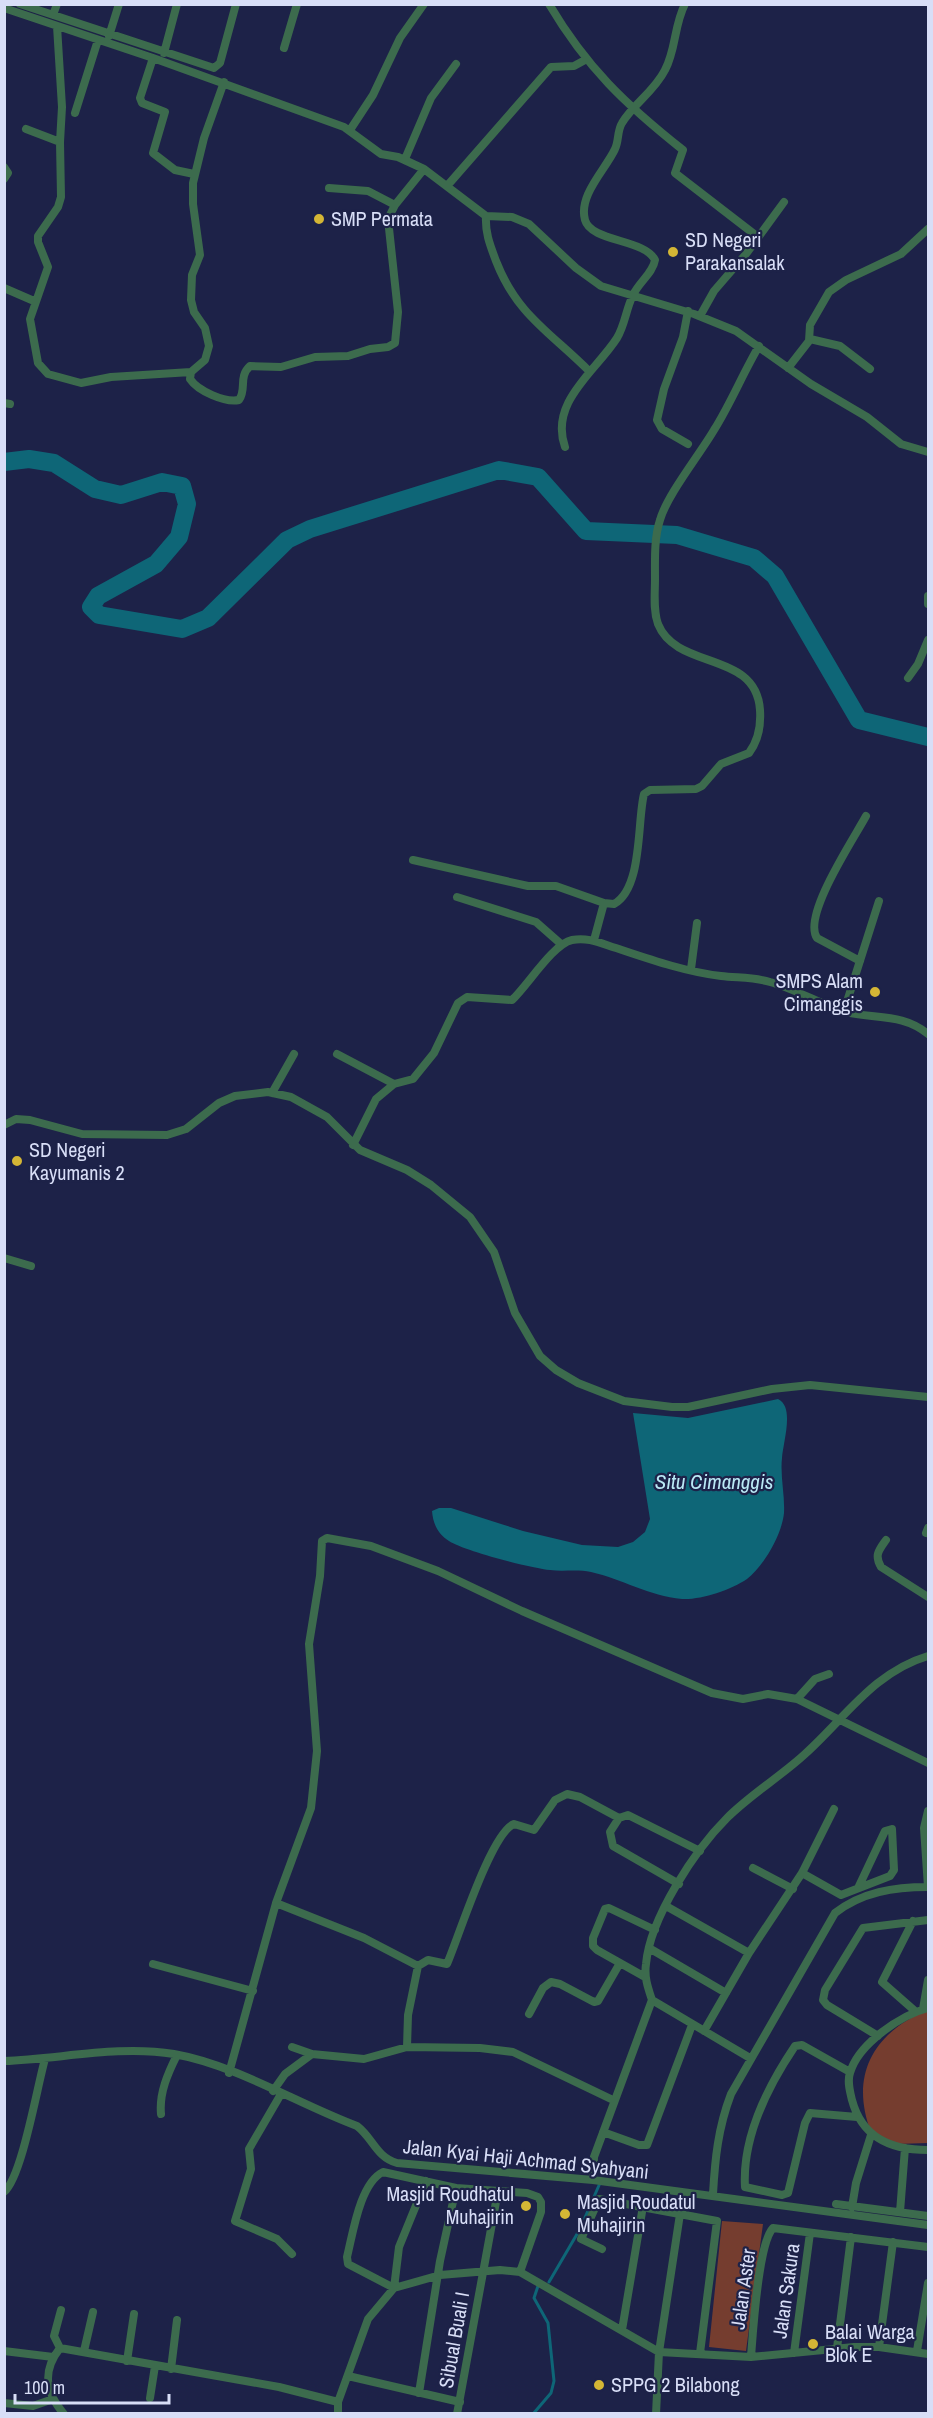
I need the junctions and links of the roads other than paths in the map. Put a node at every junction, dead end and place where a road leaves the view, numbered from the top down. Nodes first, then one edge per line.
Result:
1 (20, 4) edge
2 (57, 4) edge
3 (119, 4) edge
4 (177, 4) edge
5 (236, 4) edge
6 (297, 4) edge
7 (424, 4) edge
8 (549, 4) edge
9 (685, 4) edge
10 (4, 8) edge
11 (53, 15) junction
12 (57, 26) junction
13 (109, 36) junction
14 (98, 40) junction
15 (284, 48) dead end
16 (164, 53) junction
17 (153, 58) junction
18 (585, 60) junction
19 (456, 64) dead end
20 (224, 82) junction
21 (633, 111) junction
22 (75, 113) dead end
23 (26, 129) dead end
24 (350, 130) junction
25 (60, 142) junction
26 (405, 159) junction
27 (8, 169) edge
28 (424, 169) junction
29 (194, 174) junction
30 (4, 179) edge
31 (447, 186) junction
32 (329, 189) dead end
33 (783, 202) dead end
34 (395, 205) junction
35 (486, 216) junction
36 (928, 229) edge
37 (758, 237) junction
38 (4, 288) edge
39 (632, 295) junction
40 (34, 301) junction
41 (688, 311) junction
42 (700, 316) junction
43 (810, 339) junction
44 (759, 346) junction
45 (788, 368) junction
46 (870, 369) dead end
47 (589, 371) junction
48 (191, 372) junction
49 (688, 444) dead end
50 (565, 447) dead end
51 (928, 452) edge
52 (928, 596) edge
53 (928, 604) edge
54 (928, 640) edge
55 (908, 678) dead end
56 (866, 816) dead end
57 (412, 860) dead end
58 (457, 897) dead end
59 (879, 901) dead end
60 (604, 903) junction
61 (697, 923) dead end
62 (594, 940) junction
63 (561, 944) junction
64 (860, 961) junction
65 (691, 969) junction
66 (844, 1011) junction
67 (928, 1034) edge
68 (294, 1054) dead end
69 (337, 1054) dead end
70 (394, 1084) junction
71 (272, 1093) junction
72 (4, 1125) edge
73 (353, 1145) junction
74 (4, 1258) edge
75 (31, 1266) dead end
76 (928, 1397) edge
77 (886, 1540) dead end
78 (928, 1597) edge
79 (928, 1656) edge
80 (829, 1674) dead end
81 (797, 1699) junction
82 (837, 1720) junction
83 (928, 1763) edge
84 (834, 1809) dead end
85 (928, 1811) edge
86 (621, 1817) junction
87 (700, 1851) junction
88 (753, 1868) dead end
89 (802, 1874) junction
90 (872, 1882) junction
91 (679, 1884) junction
92 (859, 1886) junction
93 (928, 1887) edge
94 (793, 1889) junction
95 (874, 1893) junction
96 (276, 1903) junction
97 (666, 1906) junction
98 (928, 1920) edge
99 (914, 1921) junction
100 (655, 1930) junction
101 (649, 1948) junction
102 (749, 1953) junction
103 (620, 1963) junction
104 (153, 1964) dead end
105 (418, 1966) junction
106 (645, 1977) junction
107 (928, 1980) edge
108 (253, 1991) junction
109 (726, 1993) junction
110 (652, 2000) junction
111 (922, 2009) edge
112 (529, 2014) dead end
113 (692, 2025) junction
114 (704, 2031) junction
115 (878, 2036) junction
116 (292, 2047) dead end
117 (407, 2047) junction
118 (312, 2054) junction
119 (177, 2055) junction
120 (750, 2058) junction
121 (45, 2059) junction
122 (4, 2061) edge
123 (850, 2072) junction
124 (230, 2073) junction
125 (277, 2092) junction
126 (613, 2100) junction
127 (161, 2114) dead end
128 (857, 2117) junction
129 (603, 2132) junction
130 (871, 2134) junction
131 (904, 2148) junction
132 (928, 2150) edge
133 (593, 2180) junction
134 (426, 2181) junction
135 (456, 2188) junction
136 (498, 2191) junction
137 (4, 2192) edge
138 (713, 2194) junction
139 (836, 2204) dead end
140 (643, 2206) junction
141 (852, 2207) junction
142 (900, 2212) junction
143 (680, 2214) junction
144 (928, 2216) edge
145 (928, 2225) edge
146 (810, 2233) junction
147 (851, 2237) junction
148 (893, 2242) junction
149 (928, 2247) edge
150 (602, 2249) dead end
151 (292, 2254) dead end
152 (482, 2272) junction
153 (520, 2272) junction
154 (440, 2275) junction
155 (928, 2283) edge
156 (394, 2288) junction
157 (61, 2310) dead end
158 (93, 2312) dead end
159 (134, 2314) dead end
160 (177, 2320) dead end
161 (622, 2330) junction
162 (879, 2347) junction
163 (837, 2348) junction
164 (64, 2349) junction
165 (4, 2351) edge
166 (84, 2351) junction
167 (917, 2351) junction
168 (659, 2352) junction
169 (700, 2353) junction
170 (794, 2353) junction
171 (928, 2354) edge
172 (53, 2357) junction
173 (751, 2357) junction
174 (127, 2361) junction
175 (155, 2366) junction
176 (171, 2369) junction
177 (348, 2376) junction
178 (419, 2393) junction
179 (150, 2398) dead end
180 (53, 2399) junction
181 (338, 2402) junction
182 (460, 2402) junction
183 (4, 2403) edge
184 (64, 2414) edge
185 (338, 2414) edge
186 (457, 2414) edge
187 (656, 2414) edge

1 - 11 street
2 - 11 street
3 - 13 street
4 - 16 street
5 - 16 street
6 - 15 street
7 - 24 street
8 - 18 street
9 - 21 street
10 - 12 street
11 - 13 street
12 - 14 street
12 - 25 street
13 - 16 street
14 - 17 street
14 - 22 street
17 - 20 street
17 - 29 street
18 - 21 street
18 - 31 street
19 - 26 street
20 - 24 street
20 - 29 street
21 - 37 street
21 - 39 street
23 - 25 street
24 - 26 street
25 - 40 street
26 - 28 street
27 - 30 street
28 - 31 street
28 - 34 street
29 - 48 street
31 - 35 street
32 - 34 street
33 - 37 street
34 - 48 street
35 - 39 street
35 - 47 street
36 - 43 street
37 - 42 street
38 - 40 street
39 - 41 street
39 - 47 street
40 - 48 street
41 - 42 street
41 - 49 street
42 - 44 street
43 - 45 street
43 - 46 street
44 - 45 street
44 - 60 street
45 - 51 street
47 - 50 street
52 - 53 street
54 - 55 street
56 - 64 street
57 - 60 street
58 - 63 street
59 - 64 street
60 - 62 street
61 - 65 street
62 - 63 street
62 - 65 street
63 - 70 street
64 - 66 street
65 - 66 street
66 - 67 street
68 - 71 street
69 - 70 street
70 - 73 street
71 - 72 street
71 - 73 street
73 - 76 street
74 - 75 street
77 - 78 street
79 - 82 street
80 - 81 street
81 - 82 street
81 - 96 street
82 - 83 street
82 - 87 street
84 - 89 street
85 - 93 street
86 - 87 street
86 - 91 street
86 - 105 street
87 - 91 street
88 - 94 street
89 - 92 street
89 - 94 street
90 - 92 street
90 - 92 street
90 - 95 street
91 - 97 street
93 - 95 street
94 - 102 street
95 - 120 street
96 - 105 street
96 - 108 street
97 - 100 street
97 - 102 street
98 - 99 street
99 - 111 street
99 - 115 street
100 - 101 street
100 - 103 street
101 - 106 street
101 - 109 street
102 - 109 street
103 - 106 street
103 - 112 street
104 - 108 street
105 - 117 street
106 - 110 street
107 - 111 street
108 - 124 street
109 - 114 street
110 - 113 street
110 - 126 street
111 - 115 street
113 - 114 street
113 - 129 street
114 - 120 street
115 - 123 street
116 - 118 street
117 - 118 street
117 - 126 street
118 - 125 street
119 - 121 street, Jalan Kyai Haji Achmad Syahyani
119 - 124 street, Jalan Kyai Haji Achmad Syahyani
119 - 127 street
120 - 138 street
121 - 122 street, Jalan Kyai Haji Achmad Syahyani
121 - 137 street
123 - 128 street
123 - 128 street
124 - 125 street, Jalan Kyai Haji Achmad Syahyani
125 - 133 street, Jalan Kyai Haji Achmad Syahyani
125 - 151 street
126 - 129 street
128 - 130 street
129 - 133 street
130 - 131 street
130 - 141 street
131 - 132 street
131 - 142 street
133 - 138 street, Jalan Kyai Haji Achmad Syahyani
134 - 135 street
134 - 156 street
134 - 156 street
135 - 136 street
135 - 154 street
136 - 152 street, Sibual Buali I
136 - 153 street
138 - 145 street, Jalan Kyai Haji Achmad Syahyani
139 - 141 street
140 - 143 street
140 - 150 street
140 - 161 street
141 - 142 street
142 - 144 street
143 - 168 street
143 - 169 street
146 - 147 street
146 - 170 street, Jalan Sakura
146 - 173 street, Jalan Aster
147 - 148 street
147 - 163 street
148 - 149 street
148 - 162 street
152 - 153 street
152 - 154 street
152 - 182 street, Sibual Buali I
153 - 161 street
154 - 156 street
154 - 178 street
155 - 167 street
156 - 177 street
157 - 164 street
158 - 166 street
159 - 174 street
160 - 176 street
161 - 168 street
162 - 163 street
162 - 167 street
163 - 170 street
164 - 166 street
164 - 172 street
165 - 172 street
166 - 174 street
167 - 171 street
168 - 169 street
168 - 187 street
169 - 173 street
170 - 173 street
172 - 180 street
174 - 175 street
175 - 176 street
175 - 179 street
176 - 181 street
177 - 178 street
177 - 181 street
178 - 182 street
180 - 183 street
180 - 184 street
181 - 185 street
182 - 186 street, Sibual Buali I

